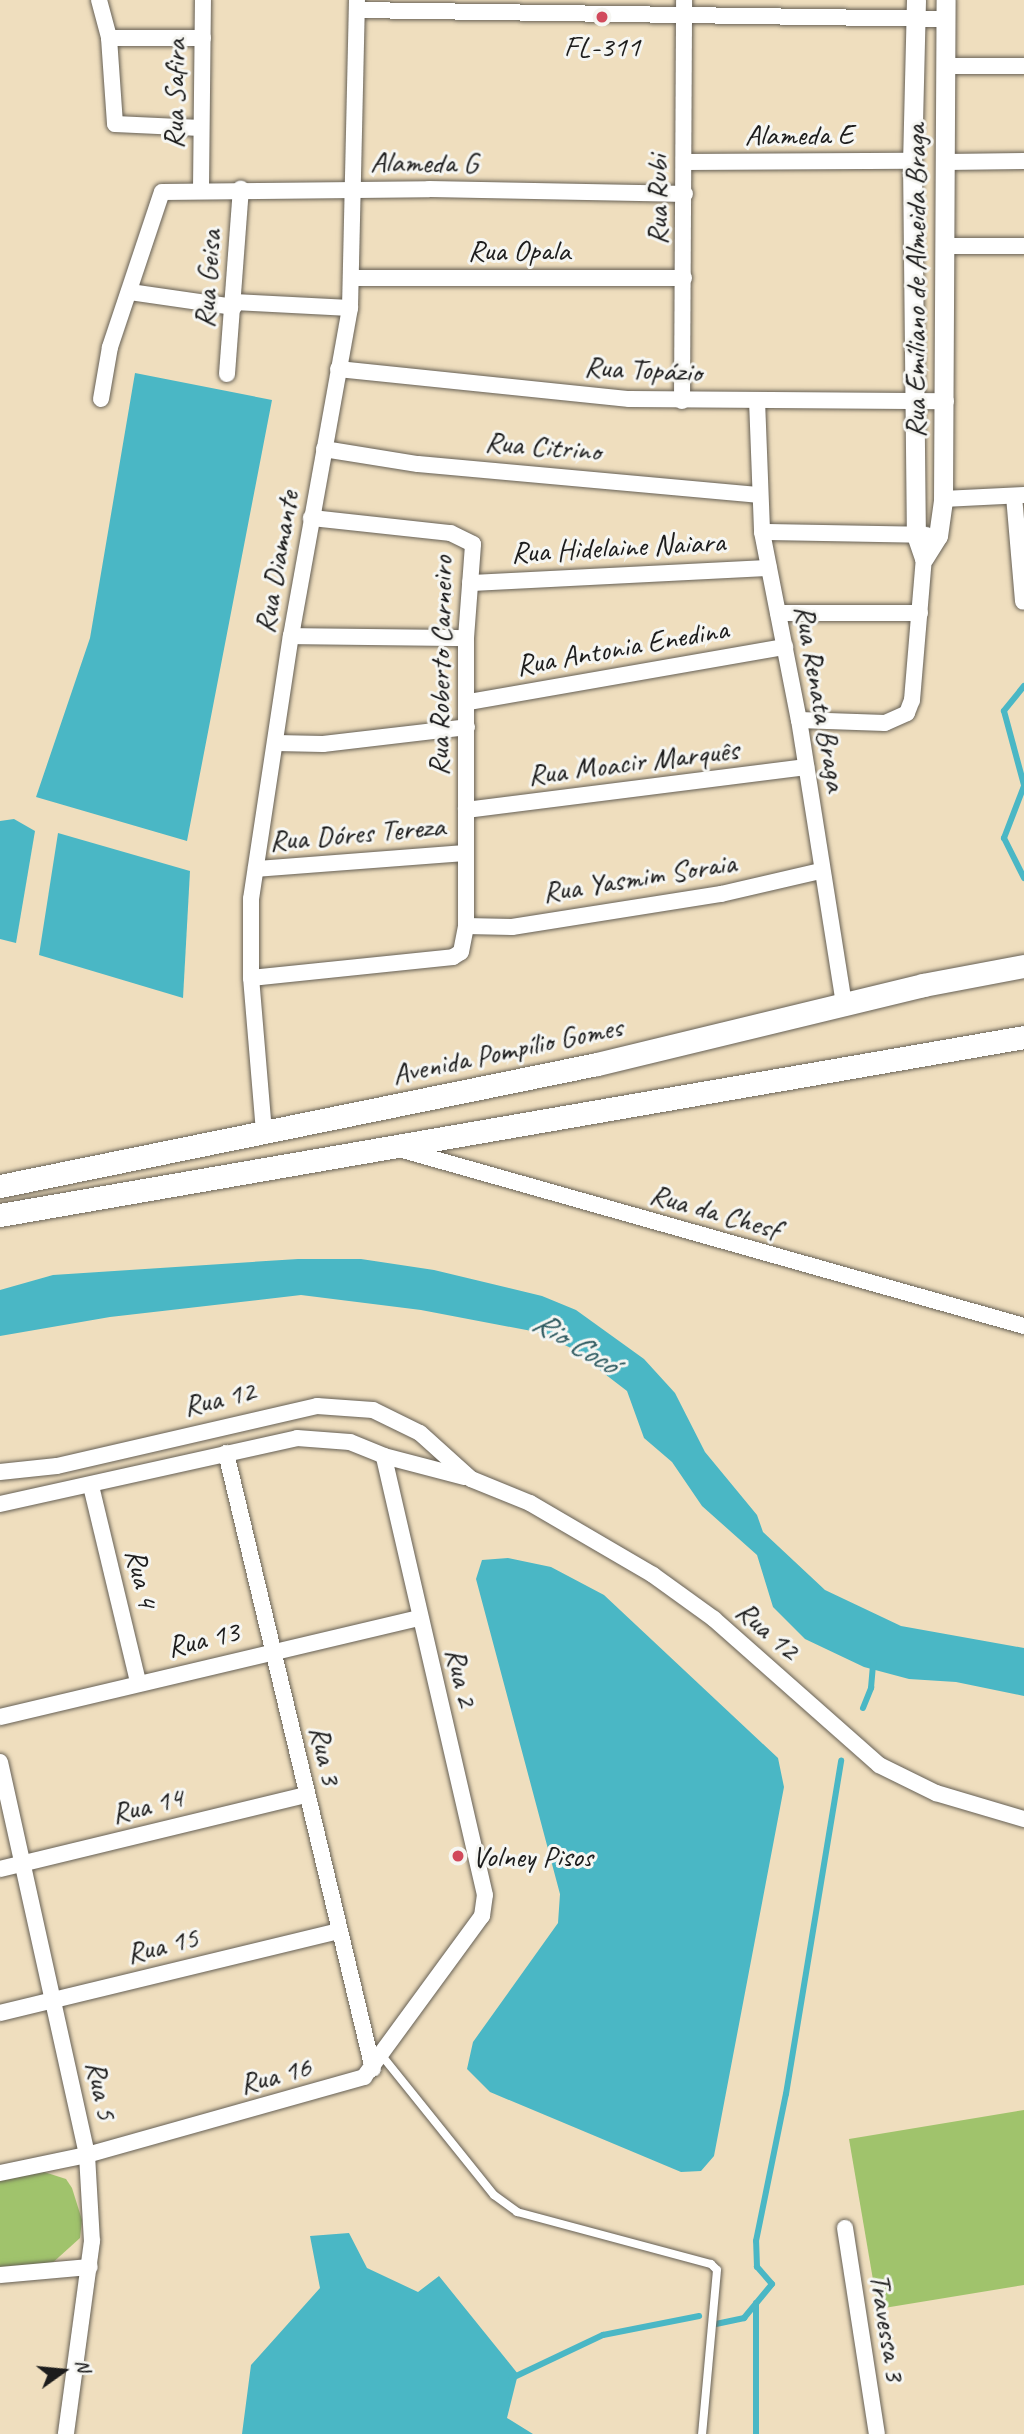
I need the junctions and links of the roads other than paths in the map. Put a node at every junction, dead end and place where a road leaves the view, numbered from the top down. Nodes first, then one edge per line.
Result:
1 (99, 0) edge
2 (203, 0) edge
3 (357, 5) edge
4 (684, 7) edge
5 (916, 9) edge
6 (946, 10) edge
7 (109, 38) junction
8 (203, 38) junction
9 (946, 66) junction
10 (1024, 66) edge
11 (201, 128) junction
12 (1024, 160) edge
13 (912, 161) junction
14 (685, 162) junction
15 (946, 162) junction
16 (201, 188) junction
17 (241, 189) junction
18 (354, 189) junction
19 (685, 194) junction
20 (946, 246) junction
21 (1024, 246) edge
22 (353, 278) junction
23 (684, 278) junction
24 (130, 292) junction
25 (234, 304) junction
26 (349, 308) junction
27 (338, 369) junction
28 (228, 374) dead end
29 (917, 398) junction
30 (101, 399) dead end
31 (757, 400) junction
32 (682, 401) junction
33 (946, 401) junction
34 (324, 449) junction
35 (758, 495) junction
36 (1019, 495) edge
37 (943, 499) junction
38 (311, 518) junction
39 (762, 532) junction
40 (916, 535) junction
41 (939, 536) junction
42 (924, 558) junction
43 (769, 568) junction
44 (470, 583) junction
45 (1023, 601) edge
46 (778, 613) junction
47 (920, 613) junction
48 (291, 636) junction
49 (466, 638) junction
50 (785, 647) junction
51 (469, 702) junction
52 (799, 720) junction
53 (467, 727) junction
54 (276, 743) junction
55 (806, 767) junction
56 (466, 810) junction
57 (463, 853) junction
58 (256, 869) junction
59 (821, 872) junction
60 (466, 926) junction
61 (1024, 966) edge
62 (251, 978) junction
63 (844, 1004) junction
64 (1024, 1037) edge
65 (264, 1132) junction
66 (390, 1146) junction
67 (0, 1186) edge
68 (0, 1215) edge
69 (1024, 1326) edge
70 (226, 1454) junction
71 (384, 1456) junction
72 (0, 1472) edge
73 (471, 1479) junction
74 (92, 1486) junction
75 (0, 1504) edge
76 (419, 1618) junction
77 (274, 1651) junction
78 (138, 1682) junction
79 (0, 1717) edge
80 (0, 1762) edge
81 (307, 1795) junction
82 (1024, 1819) edge
83 (20, 1864) junction
84 (0, 1869) edge
85 (485, 1911) joint
86 (338, 1931) junction
87 (55, 2000) junction
88 (0, 2013) edge
89 (378, 2063) junction
90 (87, 2155) junction
91 (0, 2173) edge
92 (845, 2228) dead end
93 (90, 2267) junction
94 (0, 2275) edge
95 (66, 2434) edge
96 (702, 2434) edge
97 (877, 2434) edge

1 - 7 street
2 - 8 street, Rua Safira
3 - 4 street
3 - 18 street, Rua Diamante
4 - 5 street
4 - 14 street, Rua Rubi
5 - 6 street
5 - 13 street, Rua Emíliano de Almeida Braga
6 - 9 street, Rua Emíliano de Almeida Braga
7 - 8 street
7 - 11 street
8 - 11 street, Rua Safira
9 - 10 street
9 - 15 street, Rua Emíliano de Almeida Braga
11 - 16 street, Rua Safira
12 - 15 street
13 - 14 street, Alameda E
13 - 29 street, Rua Emíliano de Almeida Braga
14 - 19 street, Rua Rubi
15 - 20 street, Rua Emíliano de Almeida Braga
16 - 17 street, Alameda G
16 - 24 street, Alameda G
17 - 18 street, Alameda G
17 - 25 street, Rua Geisa
18 - 19 street, Alameda G
18 - 22 street, Rua Diamante
19 - 23 street, Rua Rubi
20 - 21 street
20 - 33 street, Rua Emíliano de Almeida Braga
22 - 23 street, Rua Opala
22 - 26 street, Rua Diamante
23 - 32 street, Rua Rubi
24 - 25 street
24 - 30 street
25 - 26 street
25 - 28 street, Rua Geisa
26 - 27 street, Rua Diamante
27 - 32 street, Rua Topázio
27 - 34 street, Rua Diamante
29 - 31 street, Rua Topázio
29 - 33 street, Rua Topázio
29 - 40 street, Rua Emíliano de Almeida Braga
31 - 32 street, Rua Topázio
31 - 35 street, Rua Renata Braga
33 - 37 street, Rua Emíliano de Almeida Braga
34 - 35 street, Rua Citrino
34 - 38 street, Rua Diamante
35 - 39 street, Rua Renata Braga
36 - 37 street
36 - 45 street
37 - 41 street, Rua Emíliano de Almeida Braga
38 - 44 street, Rua Roberto Carneiro
38 - 48 street, Rua Diamante
39 - 40 street
39 - 43 street, Rua Renata Braga
40 - 41 street
40 - 42 street, Rua Emíliano de Almeida Braga
41 - 42 street, Rua Emíliano de Almeida Braga
42 - 47 street, Rua Emíliano de Almeida Braga
43 - 44 street, Rua Hidelaine Naiara
43 - 46 street, Rua Renata Braga
44 - 49 street, Rua Roberto Carneiro
46 - 47 street
46 - 50 street, Rua Renata Braga
47 - 52 street, Rua Emíliano de Almeida Braga
48 - 49 street
48 - 54 street, Rua Diamante
49 - 51 street, Rua Roberto Carneiro
50 - 51 street, Rua Antonia Enedina
50 - 52 street, Rua Renata Braga
51 - 53 street, Rua Roberto Carneiro
52 - 55 street, Rua Renata Braga
53 - 54 street
53 - 56 street, Rua Roberto Carneiro
54 - 58 street, Rua Diamante
55 - 56 street, Rua Moacir Marquês
55 - 59 street, Rua Renata Braga
56 - 57 street, Rua Roberto Carneiro
57 - 58 street, Rua Dóres Tereza
57 - 60 street, Rua Roberto Carneiro
58 - 62 street, Rua Diamante
59 - 60 street, Rua Yasmim Soraia
59 - 63 street, Rua Renata Braga
60 - 62 street, Rua Roberto Carneiro
61 - 63 main road, Avenida Pompílio Gomes
62 - 65 street, Rua Diamante
63 - 65 main road, Avenida Pompílio Gomes
64 - 66 main road
65 - 67 main road, Avenida Pompílio Gomes
66 - 68 main road
66 - 69 street, Rua da Chesf
70 - 71 street, Rua 12
70 - 74 street, Rua 12
70 - 77 street, Rua 3
71 - 73 street, Rua 12
71 - 76 street, Rua 2
72 - 73 street, Rua 12
73 - 82 street, Rua 12
74 - 75 street, Rua 12
74 - 78 street, Rua 4
76 - 77 street, Rua 13
76 - 85 street, Rua 2
77 - 78 street, Rua 13
77 - 81 street, Rua 3
78 - 79 street, Rua 13
80 - 83 street, Rua 5
81 - 83 street, Rua 14
81 - 86 street, Rua 3
83 - 84 street, Rua 14
83 - 87 street, Rua 5
85 - 89 street, Rua 16
86 - 87 street, Rua 15
86 - 89 street, Rua 3
87 - 88 street, Rua 15
87 - 90 street, Rua 5
89 - 90 street, Rua 16
89 - 96 lane
90 - 91 street, Rua 16
90 - 93 street, Rua 5
92 - 97 street, Travessa 3
93 - 94 street
93 - 95 street, Rua 5

